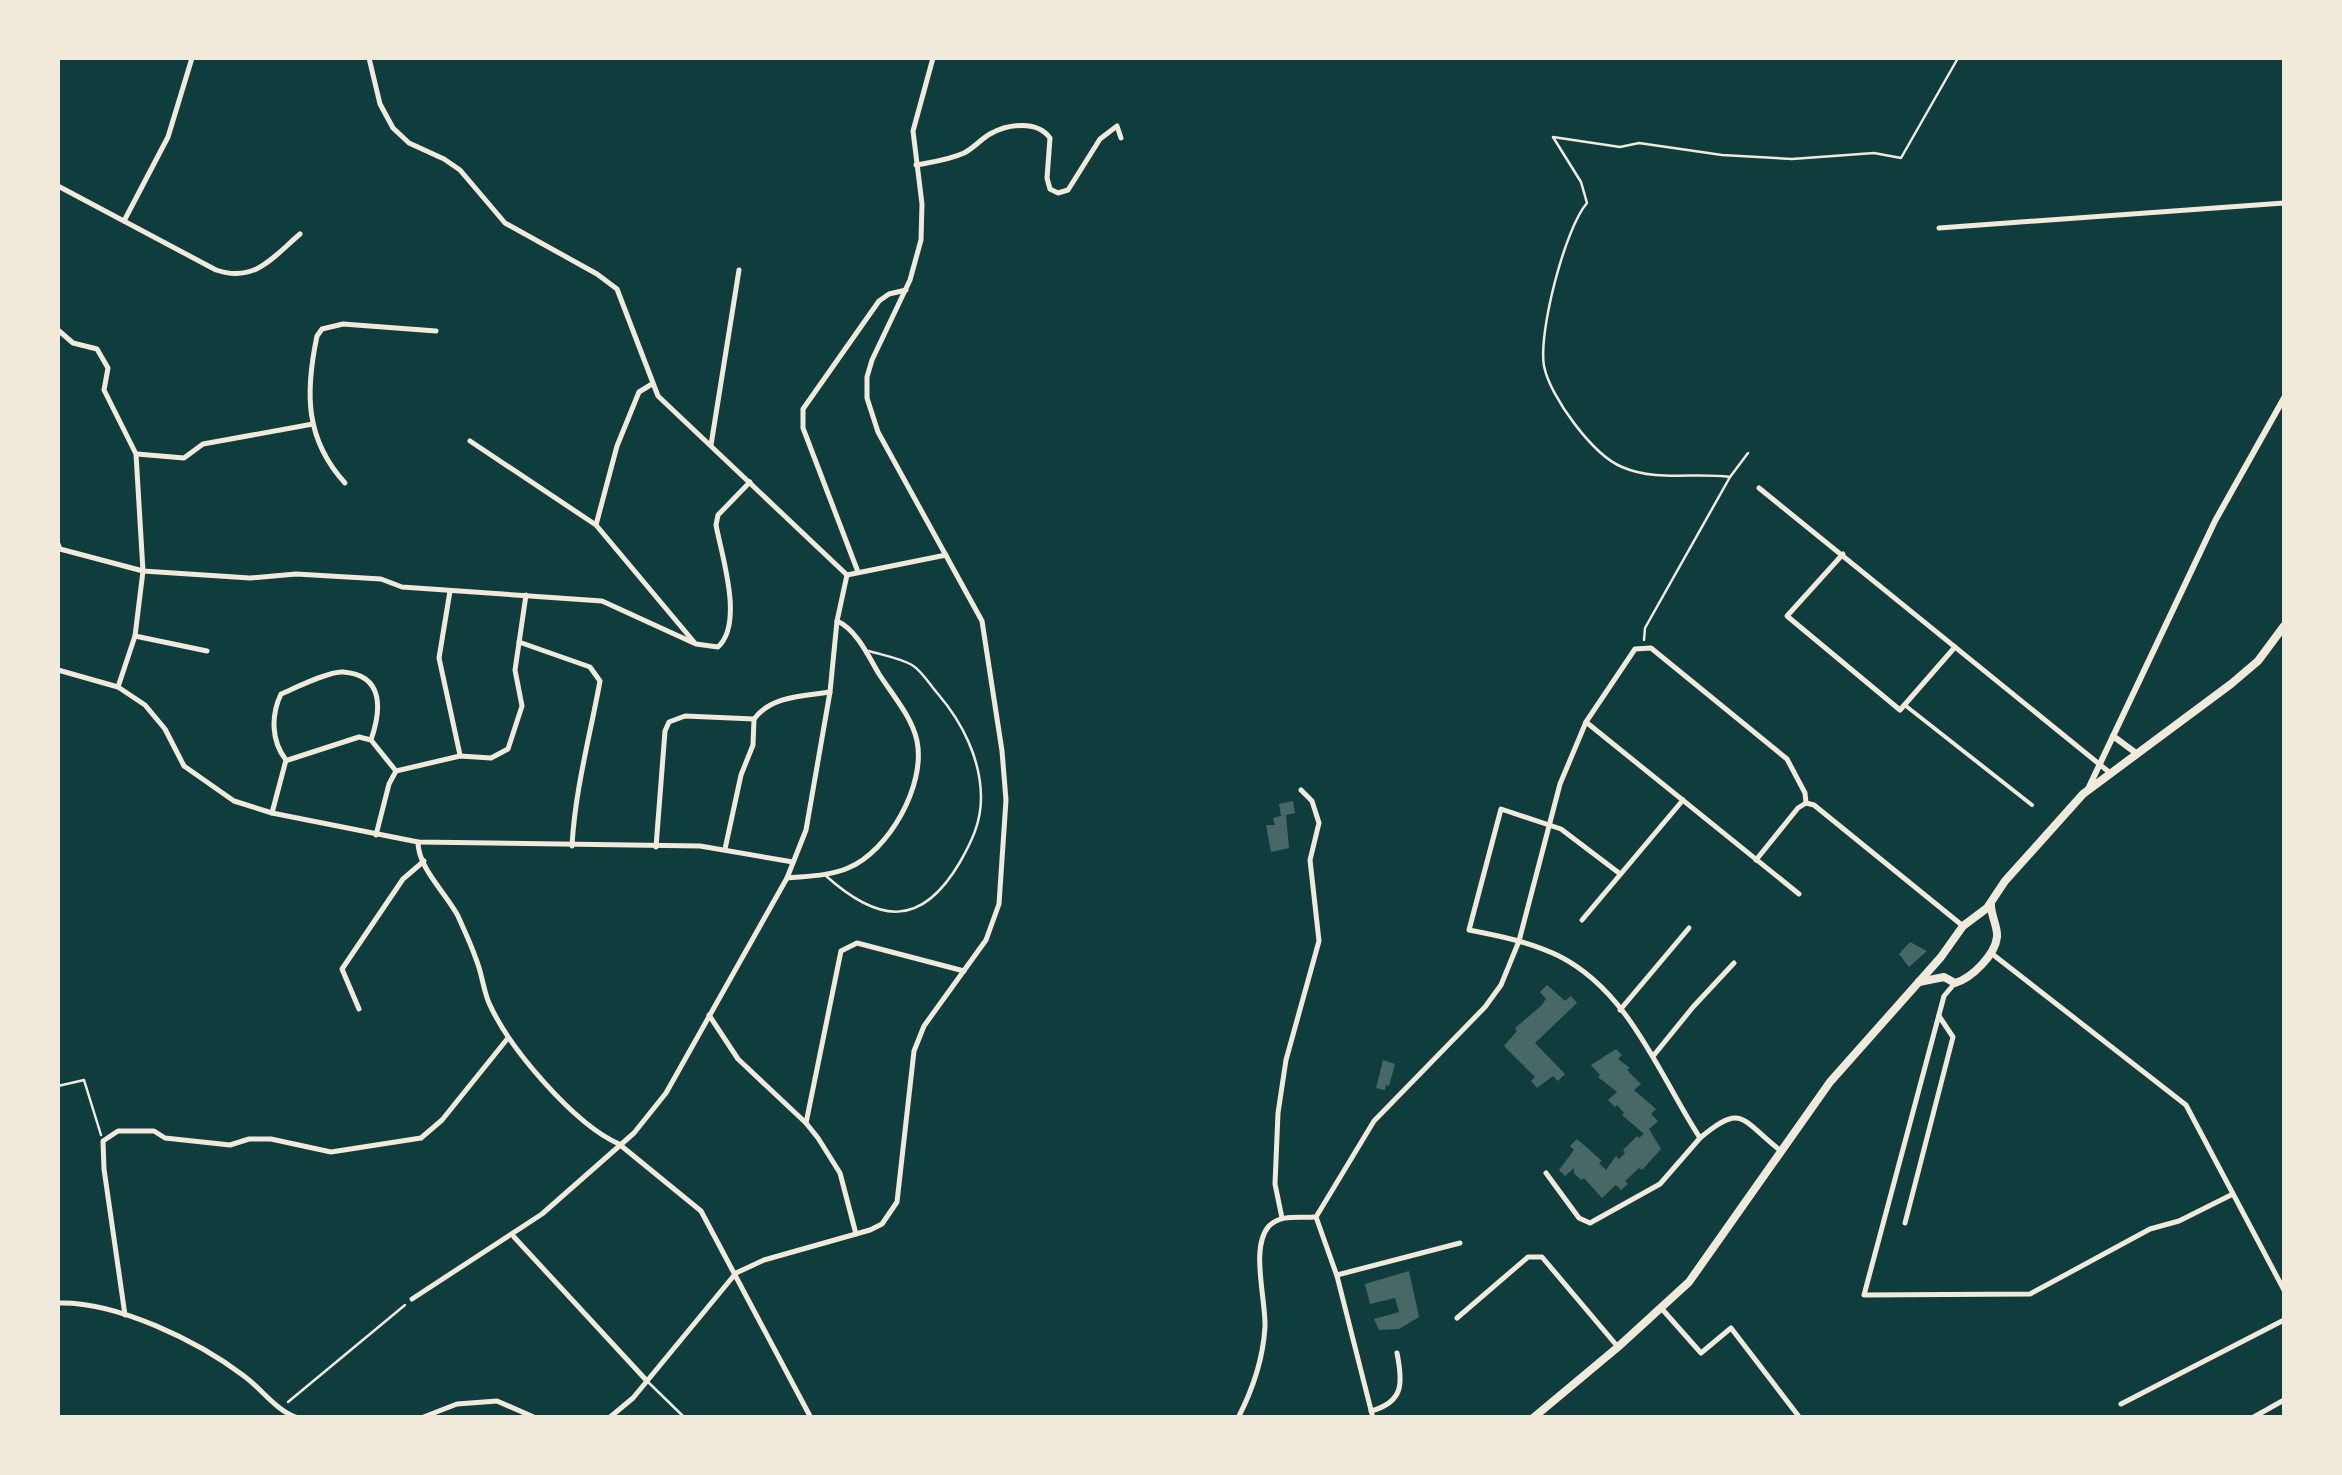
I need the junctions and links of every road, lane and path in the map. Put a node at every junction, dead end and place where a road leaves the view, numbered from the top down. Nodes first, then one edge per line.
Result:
1 (192, 58) edge
2 (369, 58) edge
3 (933, 58) edge
4 (1958, 58) edge
5 (1121, 138) dead end
6 (916, 165) junction
7 (58, 186) edge
8 (2284, 203) edge
9 (124, 221) junction
10 (1939, 228) dead end
11 (300, 234) dead end
12 (739, 270) dead end
13 (906, 290) junction
14 (58, 330) edge
15 (436, 331) dead end
16 (652, 384) junction
17 (2284, 398) edge
18 (313, 424) junction
19 (470, 440) dead end
20 (711, 445) junction
21 (1748, 453) dead end
22 (136, 454) junction
23 (1730, 476) junction
24 (750, 482) junction
25 (344, 483) dead end
26 (1759, 488) dead end
27 (596, 526) junction
28 (58, 544) edge
29 (1843, 554) junction
30 (946, 555) junction
31 (143, 572) junction
32 (858, 572) junction
33 (847, 575) junction
34 (450, 591) junction
35 (526, 595) junction
36 (837, 621) junction
37 (2284, 626) edge
38 (136, 636) junction
39 (519, 642) junction
40 (696, 644) junction
41 (1644, 646) junction
42 (1955, 647) junction
43 (863, 649) junction
44 (207, 651) dead end
45 (58, 670) edge
46 (118, 687) junction
47 (830, 692) junction
48 (1905, 705) junction
49 (754, 719) junction
50 (1586, 722) junction
51 (2113, 736) junction
52 (371, 740) junction
53 (2136, 753) junction
54 (460, 756) junction
55 (286, 760) junction
56 (2101, 764) junction
57 (396, 772) junction
58 (2109, 772) junction
59 (2088, 789) junction
60 (1301, 790) dead end
61 (1683, 800) junction
62 (1806, 803) junction
63 (2032, 806) dead end
64 (272, 814) junction
65 (1549, 822) junction
66 (376, 835) junction
67 (418, 842) junction
68 (572, 846) junction
69 (656, 847) junction
70 (725, 849) junction
71 (1756, 860) junction
72 (424, 862) junction
73 (793, 862) junction
74 (824, 874) junction
75 (1619, 874) junction
76 (788, 878) junction
77 (1799, 894) dead end
78 (1991, 902) junction
79 (1976, 917) junction
80 (1582, 920) dead end
81 (1994, 922) junction
82 (1963, 926) junction
83 (1689, 928) dead end
84 (1519, 941) junction
85 (1991, 952) junction
86 (1941, 957) junction
87 (1734, 963) dead end
88 (964, 971) junction
89 (1948, 979) junction
90 (1916, 984) junction
91 (359, 1009) dead end
92 (1620, 1010) junction
93 (710, 1015) junction
94 (1938, 1016) junction
95 (508, 1038) junction
96 (1654, 1056) junction
97 (58, 1086) edge
98 (806, 1123) junction
99 (1700, 1138) junction
100 (104, 1141) junction
101 (619, 1144) junction
102 (1781, 1150) junction
103 (1546, 1173) dead end
104 (2233, 1194) junction
105 (1316, 1217) junction
106 (1282, 1218) junction
107 (1905, 1223) dead end
108 (856, 1234) junction
109 (513, 1236) junction
110 (1460, 1243) dead end
111 (736, 1273) junction
112 (1336, 1276) junction
113 (2284, 1290) edge
114 (412, 1299) joint
115 (58, 1303) edge
116 (1662, 1310) junction
117 (125, 1315) junction
118 (1458, 1318) dead end
119 (2284, 1320) edge
120 (1618, 1347) junction
121 (1397, 1354) dead end
122 (647, 1382) junction
123 (2284, 1400) edge
124 (2121, 1404) dead end
125 (1372, 1414) edge
126 (282, 1415) edge
127 (298, 1418) edge
128 (421, 1418) edge
129 (536, 1418) edge
130 (610, 1418) edge
131 (686, 1418) edge
132 (811, 1418) edge
133 (1238, 1418) edge
134 (1534, 1418) edge
135 (1800, 1418) edge
136 (2252, 1418) edge

1 - 9 street
2 - 16 street
3 - 6 street
4 - 23 path
5 - 6 street
6 - 13 street
7 - 9 street
8 - 10 street
9 - 11 street
12 - 20 street
13 - 30 street
13 - 32 street
14 - 22 street
15 - 18 street
16 - 20 street
16 - 27 street
17 - 51 street
18 - 22 street
18 - 25 street
19 - 27 street
20 - 24 street
21 - 23 path
22 - 31 street
23 - 41 path
24 - 33 street
24 - 40 street
26 - 29 street
27 - 40 street
28 - 31 street
29 - 42 street
29 - 48 street
30 - 32 street
30 - 88 street
31 - 34 street
31 - 38 street
32 - 33 street
33 - 36 street
34 - 35 street
34 - 54 street
35 - 39 street
35 - 40 street
36 - 43 street
36 - 47 street
37 - 53 main road
38 - 44 street
38 - 46 street
39 - 54 street
39 - 68 street
41 - 50 street
41 - 62 street
42 - 48 street
42 - 56 street
43 - 74 street
43 - 74 lane
45 - 46 street
46 - 64 street
47 - 49 street
47 - 73 street
48 - 63 street
49 - 69 street
49 - 70 street
50 - 61 street
50 - 65 street
51 - 53 street
51 - 56 street
52 - 55 street
52 - 55 street
52 - 57 street
53 - 58 main road
54 - 57 street
55 - 64 street
56 - 58 street
56 - 59 street
57 - 66 street
58 - 59 main road
59 - 78 main road
60 - 106 street
61 - 71 street
61 - 75 street
62 - 71 street
62 - 82 street
64 - 66 street
65 - 75 street
65 - 84 street
65 - 84 street
66 - 67 street
67 - 68 street
67 - 72 street
68 - 69 street
69 - 70 street
70 - 73 street
71 - 77 street
72 - 91 street
72 - 95 street
73 - 76 street
74 - 76 street
75 - 80 street
76 - 93 street
78 - 79 main road
78 - 81 main road
79 - 81 main road
79 - 82 main road
81 - 85 main road
82 - 86 main road
83 - 92 street
84 - 92 street
84 - 105 street
85 - 89 main road
85 - 104 street
86 - 89 main road
86 - 90 main road
87 - 96 street
88 - 98 street
88 - 108 street
89 - 90 main road
89 - 94 street
90 - 102 main road
92 - 96 street
93 - 98 street
93 - 101 street
94 - 104 street
94 - 107 street
95 - 100 street
95 - 101 street
96 - 99 street
97 - 100 path
98 - 108 street
99 - 102 street
99 - 103 street
100 - 117 street
101 - 109 street
101 - 111 street
102 - 116 main road
104 - 113 street
105 - 106 street
105 - 112 street
106 - 133 street
108 - 111 street
109 - 114 street
109 - 122 street
110 - 112 street
111 - 122 street
111 - 132 street
112 - 125 street
114 - 126 path
115 - 117 street
116 - 120 main road
116 - 135 street
117 - 126 street
118 - 120 street
119 - 124 street
120 - 134 main road
121 - 125 street
122 - 130 street
122 - 131 lane
123 - 136 street
126 - 127 street
128 - 129 street

